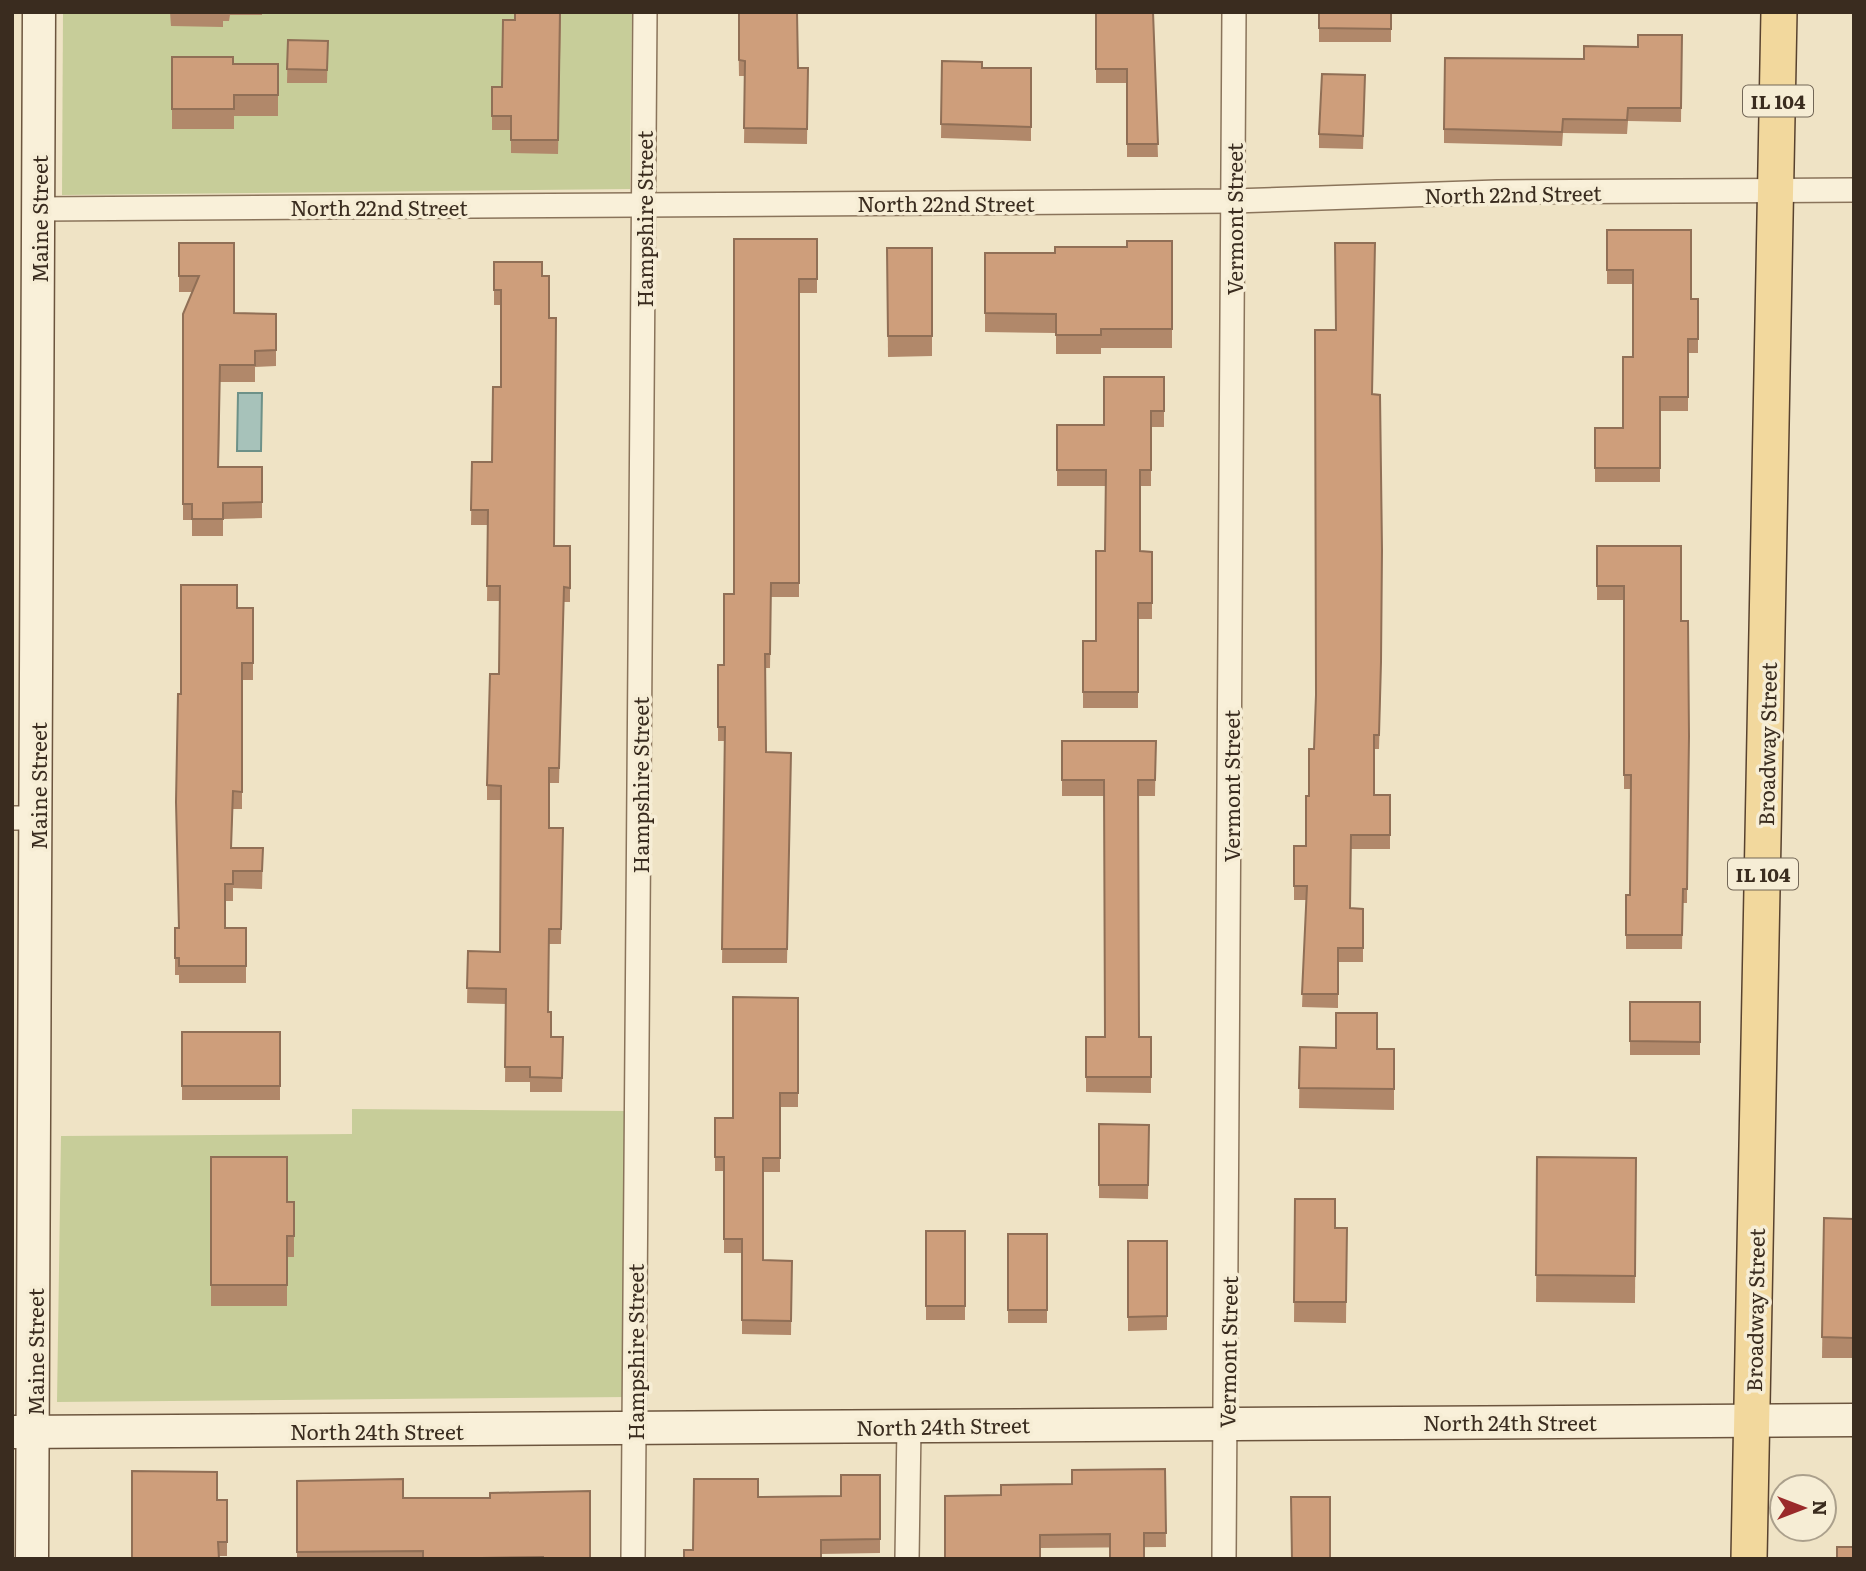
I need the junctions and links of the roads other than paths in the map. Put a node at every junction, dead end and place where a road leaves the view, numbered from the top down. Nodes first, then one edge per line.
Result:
1 (38, 12) edge
2 (645, 12) edge
3 (1234, 12) edge
4 (1779, 12) edge
5 (1777, 190) junction
6 (1854, 190) edge
7 (1233, 201) junction
8 (643, 205) junction
9 (38, 209) junction
10 (24, 818) edge
11 (1752, 1420) junction
12 (1854, 1420) edge
13 (1226, 1423) junction
14 (909, 1426) junction
15 (634, 1428) junction
16 (23, 1432) edge
17 (32, 1559) edge
18 (633, 1559) edge
19 (907, 1559) edge
20 (1224, 1559) edge
21 (1749, 1559) edge

1 - 9 main road, Maine Street
2 - 8 street, Hampshire Street
3 - 7 street, Vermont Street
4 - 5 main road, Broadway Street / IL 104
5 - 6 street, North 22nd Street
5 - 7 street, North 22nd Street
5 - 11 main road, Broadway Street / IL 104
7 - 8 street, North 22nd Street
7 - 13 street, Vermont Street
8 - 9 street, North 22nd Street
8 - 15 street, Hampshire Street
9 - 10 main road, Maine Street
10 - 16 main road, Maine Street
11 - 12 main road, North 24th Street
11 - 13 main road, North 24th Street
11 - 21 main road, Broadway Street / IL 104
13 - 14 main road, North 24th Street
13 - 20 street, Vermont Street
14 - 15 main road, North 24th Street
14 - 19 street
15 - 16 main road, North 24th Street
15 - 18 street, Hampshire Street
16 - 17 main road, Maine Street

